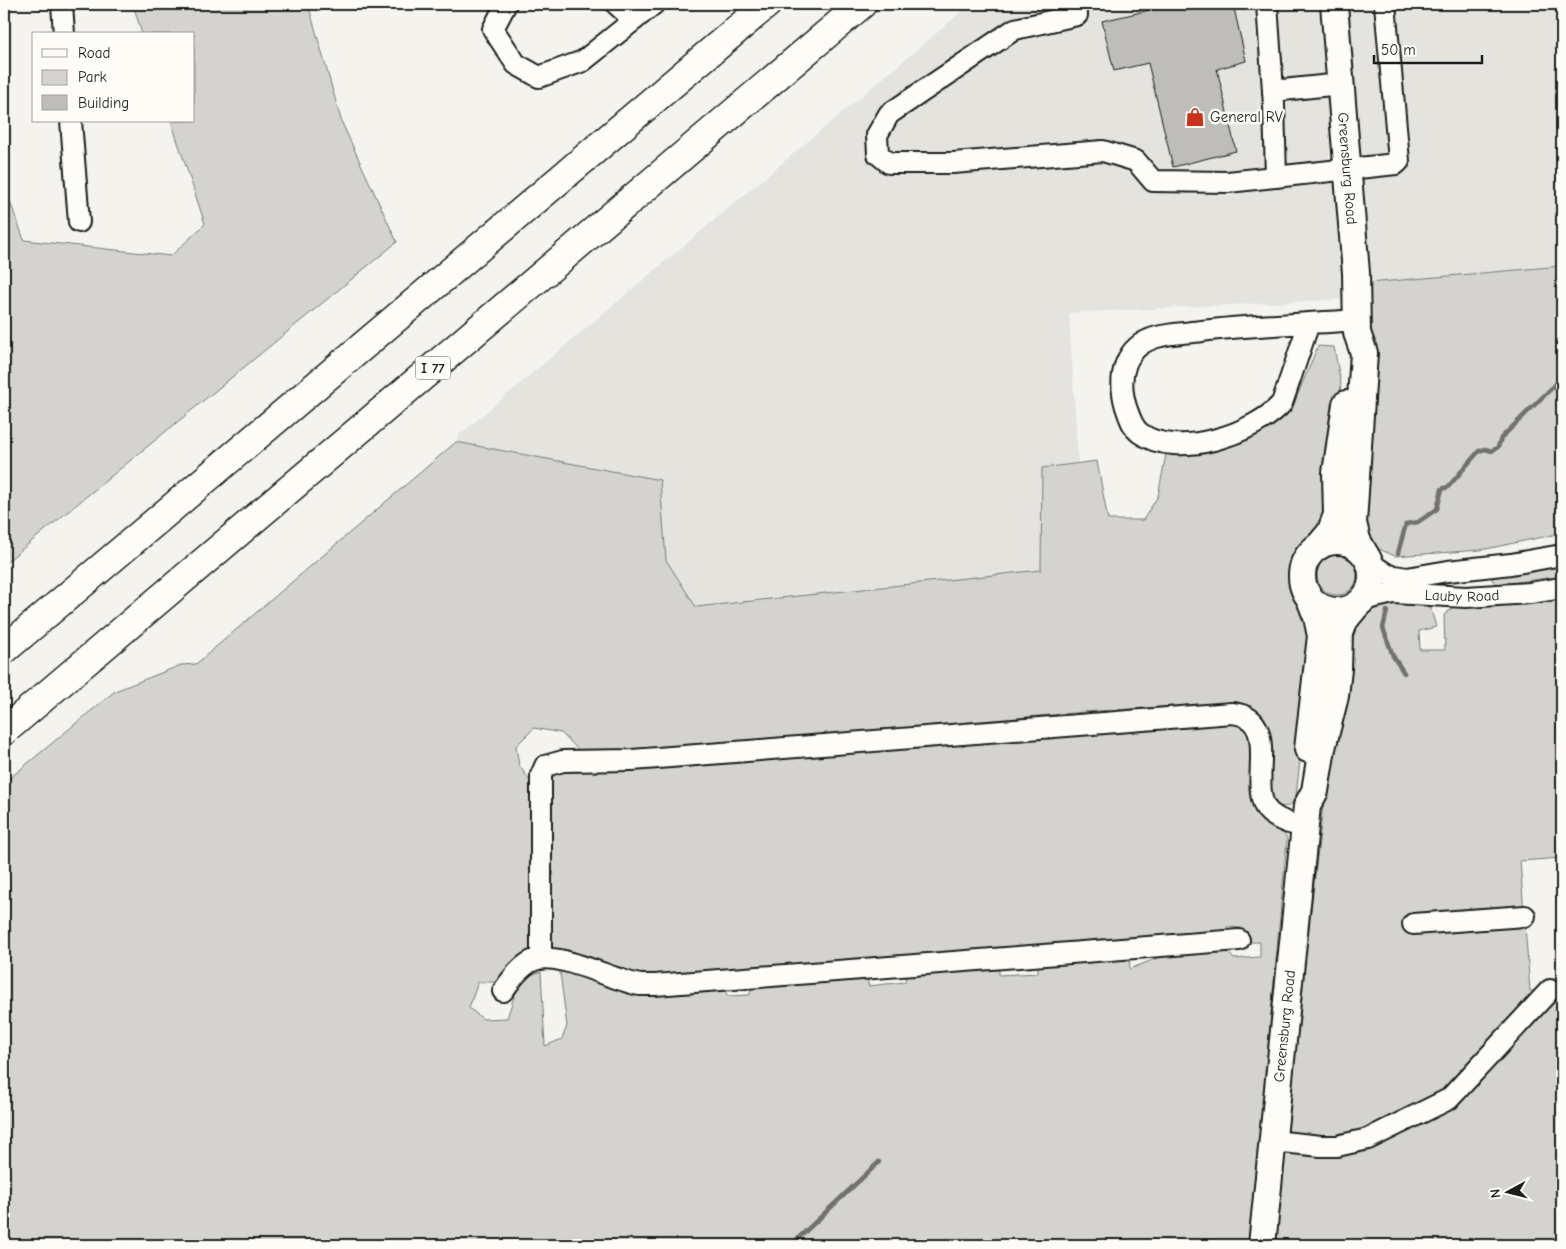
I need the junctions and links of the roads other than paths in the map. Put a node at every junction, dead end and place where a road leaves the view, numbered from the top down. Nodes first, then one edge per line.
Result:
1 (62, 4) edge
2 (506, 4) edge
3 (616, 4) edge
4 (654, 4) edge
5 (767, 4) edge
6 (862, 4) edge
7 (1267, 4) edge
8 (1334, 4) edge
9 (1385, 4) edge
10 (1077, 15) dead end
11 (634, 20) junction
12 (64, 32) edge
13 (1341, 84) junction
14 (1273, 91) junction
15 (70, 122) edge
16 (1348, 170) junction
17 (1276, 177) junction
18 (79, 222) dead end
19 (1309, 323) junction
20 (1357, 326) junction
21 (1319, 546) junction
22 (1562, 555) edge
23 (1368, 559) junction
24 (1562, 588) edge
25 (1310, 599) junction
26 (1360, 602) junction
27 (4, 650) edge
28 (4, 731) edge
29 (1306, 816) junction
30 (1525, 916) dead end
31 (1413, 924) dead end
32 (1239, 940) dead end
33 (540, 959) junction
34 (1550, 990) dead end
35 (503, 991) dead end
36 (1273, 1141) junction
37 (1262, 1245) edge

1 - 12 street
2 - 11 street
3 - 11 street
4 - 11 street
5 - 27 highway
6 - 28 highway, I 77
7 - 14 street
8 - 13 main road, Greensburg Road
9 - 16 street
10 - 17 street
13 - 14 street
13 - 16 main road, Greensburg Road
14 - 17 street
15 - 18 street
16 - 17 street
16 - 20 main road, Greensburg Road
19 - 19 street
19 - 20 street
20 - 21 main road, Greensburg Road
20 - 23 main road, Greensburg Road
21 - 23 main road
21 - 25 main road
22 - 23 street, Lauby Road
23 - 26 main road
24 - 26 street, Lauby Road
25 - 26 main road
25 - 29 main road, Greensburg Road
26 - 29 main road, Greensburg Road
29 - 33 street
29 - 36 main road, Greensburg Road
30 - 31 street
32 - 33 street
33 - 35 street
34 - 36 street
36 - 37 main road, Greensburg Road

